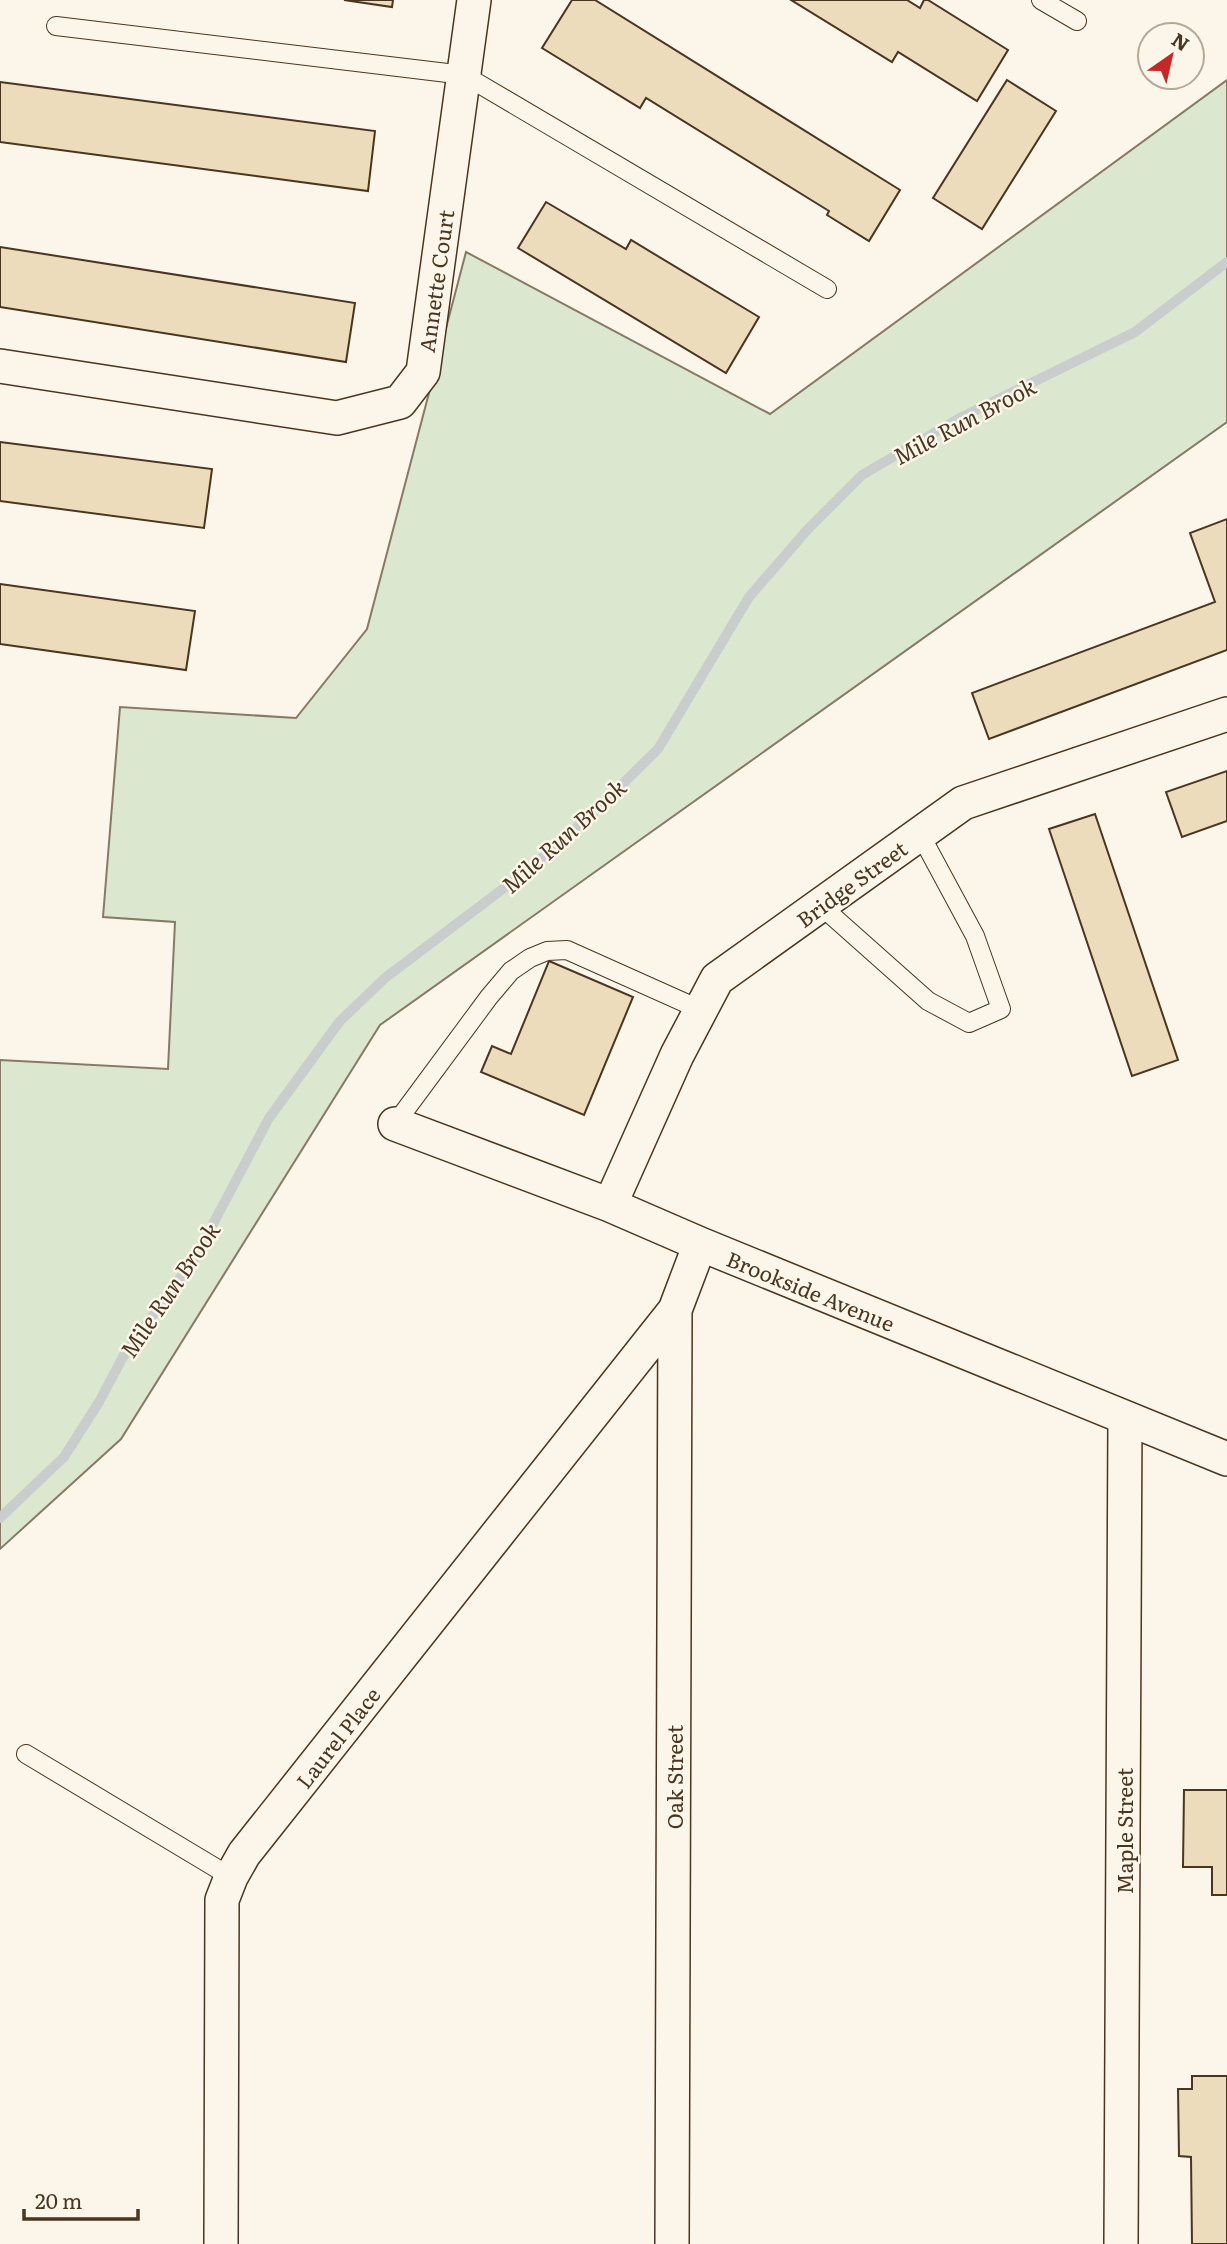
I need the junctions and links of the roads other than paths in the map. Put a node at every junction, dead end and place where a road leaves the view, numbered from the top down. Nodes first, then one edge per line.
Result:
1 (474, 0) edge
2 (1041, 0) edge
3 (1077, 21) dead end
4 (56, 26) dead end
5 (464, 75) junction
6 (827, 289) dead end
7 (0, 366) edge
8 (1227, 714) edge
9 (920, 834) junction
10 (820, 905) junction
11 (701, 1010) junction
12 (395, 1124) joint
13 (610, 1205) junction
14 (700, 1244) junction
15 (675, 1310) junction
16 (1125, 1419) junction
17 (1227, 1459) edge
18 (26, 1754) dead end
19 (231, 1877) junction
20 (222, 2244) edge
21 (672, 2244) edge
22 (1121, 2244) edge

1 - 5 street, Annette Court
2 - 3 lane
4 - 5 lane
5 - 6 lane
5 - 7 street, Annette Court
8 - 9 street, Bridge Street
9 - 10 street, Bridge Street
9 - 10 lane
10 - 11 street, Bridge Street
11 - 12 lane
11 - 13 street, Bridge Street
12 - 13 street, Brookside Avenue
13 - 14 street, Brookside Avenue
14 - 15 street
14 - 16 street, Brookside Avenue
15 - 19 street, Laurel Place
15 - 21 street, Oak Street
16 - 17 street, Brookside Avenue
16 - 22 street, Maple Street
18 - 19 lane
19 - 20 street, Laurel Place

